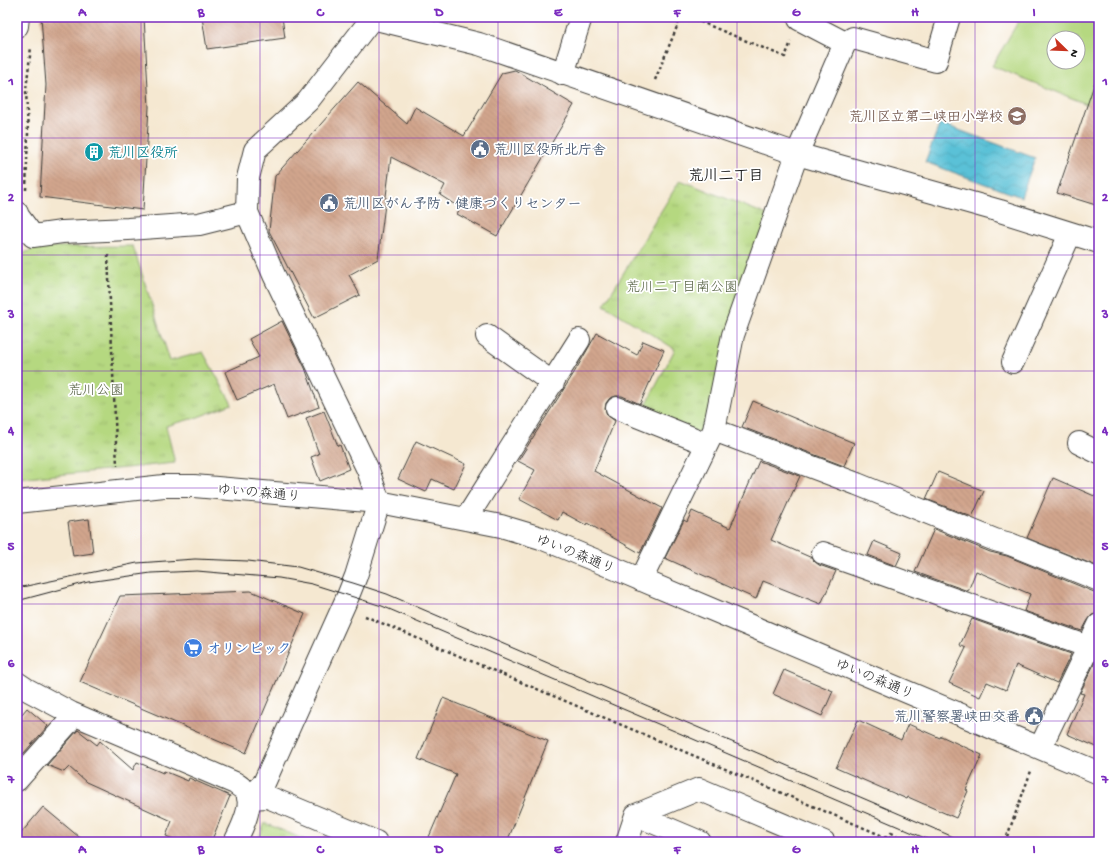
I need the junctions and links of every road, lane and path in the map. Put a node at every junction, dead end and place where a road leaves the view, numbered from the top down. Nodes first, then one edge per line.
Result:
1 (18, 17) edge
2 (581, 17) edge
3 (682, 17) edge
4 (689, 17) edge
5 (949, 17) edge
6 (372, 18) edge
7 (799, 18) edge
8 (17, 26) edge
9 (845, 43) junction
10 (31, 46) dead end
11 (563, 74) junction
12 (646, 102) junction
13 (797, 154) junction
14 (28, 195) dead end
15 (247, 212) junction
16 (17, 213) edge
17 (107, 230) junction
18 (1070, 234) junction
19 (1099, 242) edge
20 (487, 336) dead end
21 (579, 340) dead end
22 (1013, 362) dead end
23 (553, 383) junction
24 (617, 408) dead end
25 (711, 437) junction
26 (1079, 443) dead end
27 (1099, 453) edge
28 (118, 491) junction
29 (17, 502) edge
30 (379, 502) junction
31 (466, 519) junction
32 (822, 554) dead end
33 (641, 580) junction
34 (1099, 580) edge
35 (343, 606) junction
36 (1099, 625) edge
37 (1089, 647) junction
38 (17, 683) edge
39 (71, 713) junction
40 (1040, 748) junction
41 (1099, 773) edge
42 (17, 780) edge
43 (248, 798) junction
44 (636, 815) junction
45 (897, 835) dead end
46 (891, 840) edge
47 (235, 842) edge
48 (376, 842) edge
49 (626, 842) edge
50 (700, 842) edge
51 (824, 842) edge
52 (1005, 842) edge

1 - 8 street
2 - 11 street
3 - 12 path
4 - 7 path
5 - 9 street
6 - 11 street
6 - 15 street
7 - 9 street
9 - 13 street
10 - 14 path
11 - 12 street
12 - 13 street
13 - 18 street
13 - 25 street
15 - 17 street
15 - 30 street
16 - 17 street
17 - 28 path
18 - 19 street
18 - 22 street
20 - 23 street
21 - 23 street
23 - 31 street
24 - 25 street
25 - 33 street
25 - 34 street
26 - 27 street
28 - 29 street, ゆいの森通り
28 - 30 street, ゆいの森通り
30 - 31 street, ゆいの森通り
30 - 35 street
31 - 33 street, ゆいの森通り
32 - 37 street
33 - 40 street, ゆいの森通り
35 - 43 street
35 - 46 path
36 - 37 street
37 - 40 street
38 - 39 street
39 - 42 street
39 - 43 street
40 - 41 street, ゆいの森通り
40 - 52 path
43 - 47 street
43 - 48 street
44 - 49 street
44 - 50 street
44 - 51 street
45 - 46 path

